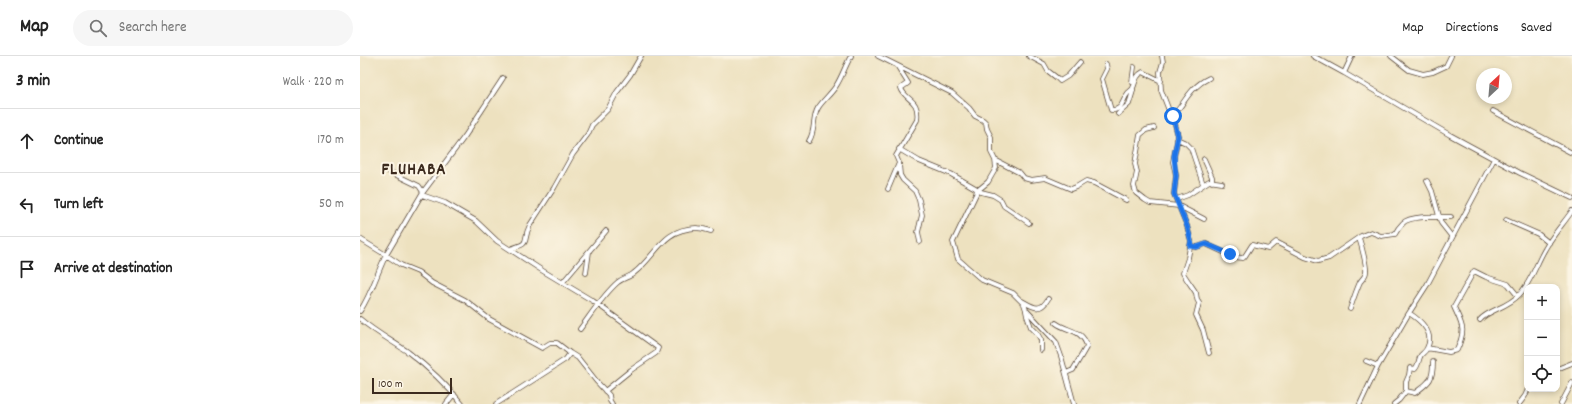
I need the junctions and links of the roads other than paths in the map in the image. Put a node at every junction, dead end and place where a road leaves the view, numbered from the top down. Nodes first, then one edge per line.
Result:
1 (641, 56) edge
2 (851, 56) edge
3 (878, 56) edge
4 (1029, 56) edge
5 (1162, 56) edge
6 (1313, 56) edge
7 (1352, 56) edge
8 (1391, 56) edge
9 (1451, 56) edge
10 (1080, 62) dead end
11 (1106, 64) dead end
12 (898, 66) junction
13 (1134, 67) dead end
14 (1344, 73) junction
15 (503, 78) dead end
16 (1209, 78) dead end
17 (1161, 81) junction
18 (1133, 88) junction
19 (1493, 111) dead end
20 (1118, 114) dead end
21 (1173, 116) junction
22 (1154, 128) dead end
23 (1177, 139) junction
24 (809, 141) dead end
25 (899, 149) junction
26 (1572, 153) edge
27 (1494, 158) junction
28 (1204, 159) dead end
29 (995, 160) junction
30 (899, 163) junction
31 (388, 171) dead end
32 (1427, 181) dead end
33 (1212, 182) junction
34 (1222, 183) dead end
35 (1203, 184) junction
36 (888, 189) dead end
37 (977, 191) junction
38 (423, 194) junction
39 (1572, 198) edge
40 (1177, 199) junction
41 (1126, 200) dead end
42 (1179, 206) junction
43 (1572, 211) edge
44 (1441, 217) junction
45 (1451, 217) dead end
46 (1204, 219) dead end
47 (1506, 220) dead end
48 (1029, 223) dead end
49 (606, 231) dead end
50 (711, 231) dead end
51 (1452, 237) junction
52 (1359, 238) junction
53 (360, 239) edge
54 (920, 242) dead end
55 (1549, 243) junction
56 (1190, 246) junction
57 (510, 249) junction
58 (589, 251) junction
59 (386, 255) junction
60 (586, 273) dead end
61 (563, 282) junction
62 (1518, 296) junction
63 (1020, 299) junction
64 (1048, 299) dead end
65 (598, 305) junction
66 (1350, 309) dead end
67 (1026, 310) junction
68 (360, 311) edge
69 (1409, 313) junction
70 (360, 319) edge
71 (1480, 320) dead end
72 (1056, 323) dead end
73 (580, 329) dead end
74 (1427, 348) junction
75 (1042, 350) dead end
76 (570, 353) junction
77 (1209, 353) dead end
78 (1366, 361) dead end
79 (1433, 362) dead end
80 (1572, 362) edge
81 (1378, 366) junction
82 (1560, 368) edge
83 (1066, 373) junction
84 (1572, 383) edge
85 (1406, 390) junction
86 (604, 391) junction
87 (1527, 392) edge
88 (454, 394) junction
89 (446, 404) edge
90 (462, 404) edge
91 (496, 404) edge
92 (612, 404) edge
93 (1074, 404) edge
94 (1360, 404) edge
95 (1394, 404) edge
96 (1518, 404) edge
97 (1562, 404) edge

1 - 57 street
2 - 24 street
3 - 12 street
4 - 10 street
5 - 17 street
6 - 14 street
7 - 14 street
8 - 9 street
11 - 18 street
12 - 25 street
12 - 29 street
13 - 18 street
14 - 27 street
15 - 38 street
16 - 21 street
17 - 18 street
17 - 21 street
18 - 20 street
19 - 26 street
21 - 23 street
22 - 42 street
23 - 35 street
23 - 40 street
25 - 30 street
25 - 37 street
27 - 39 street
27 - 51 street
28 - 33 street
29 - 37 street
29 - 41 street
30 - 36 street
30 - 54 street
31 - 38 street
32 - 44 street
33 - 34 street
33 - 35 street
35 - 40 street
37 - 48 street
37 - 63 street
38 - 57 street
38 - 59 street
40 - 42 street
42 - 46 street
42 - 56 street
43 - 55 street
44 - 45 street
44 - 51 street
44 - 52 street
47 - 55 street
49 - 58 street
50 - 65 street
51 - 69 street
52 - 56 street
52 - 66 street
53 - 59 street
55 - 62 street
56 - 77 street
57 - 61 street
58 - 60 street
58 - 61 street
59 - 68 street
59 - 76 street
61 - 65 street
62 - 71 street
62 - 74 street
63 - 64 street
63 - 67 street
65 - 73 street
65 - 86 street
67 - 75 street
67 - 83 street
69 - 74 street
69 - 81 street
70 - 88 street
72 - 83 street
74 - 85 street
76 - 86 street
76 - 91 street
78 - 81 street
79 - 85 street
80 - 82 street
81 - 94 street
83 - 93 street
84 - 97 street
85 - 95 street
86 - 92 street
87 - 96 street
88 - 89 street
88 - 90 street

